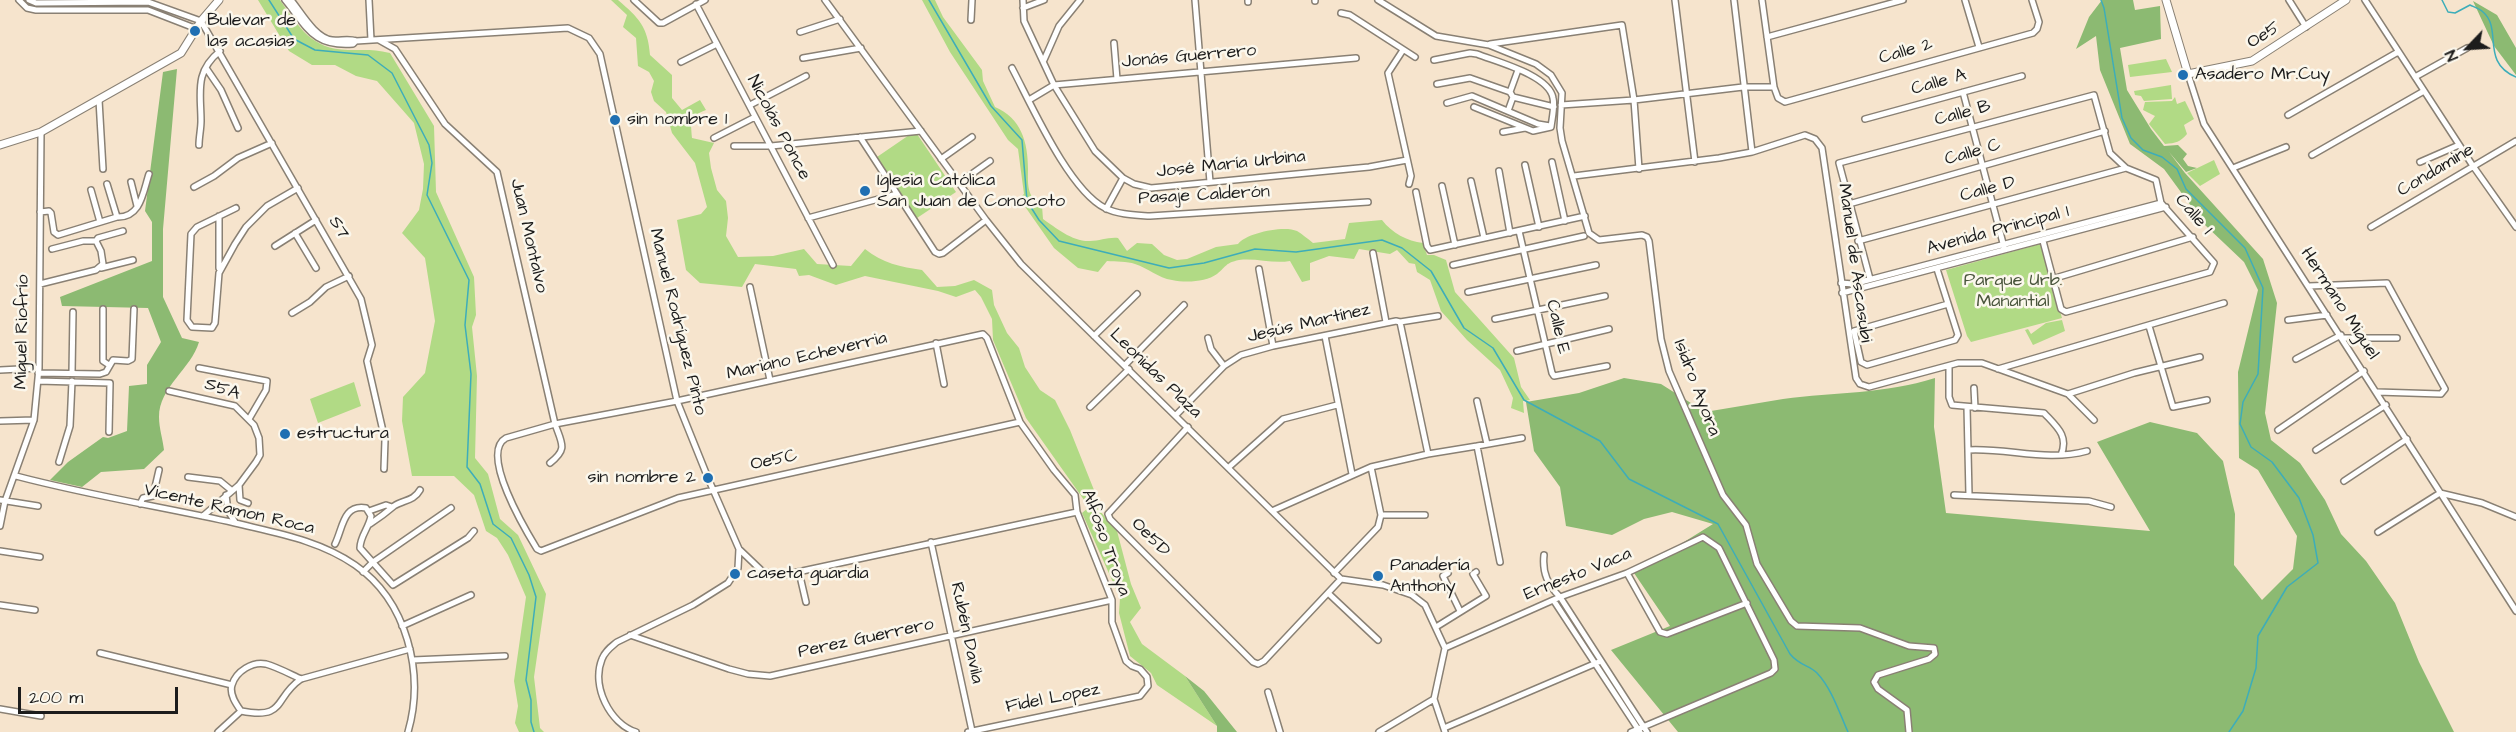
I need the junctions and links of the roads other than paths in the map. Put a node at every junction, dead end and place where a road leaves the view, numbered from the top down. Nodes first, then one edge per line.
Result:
1 (19, 0) edge
2 (29, 0) edge
3 (219, 0) edge
4 (285, 0) edge
5 (291, 0) edge
6 (369, 0) edge
7 (634, 0) edge
8 (705, 0) edge
9 (825, 0) edge
10 (972, 0) edge
11 (1023, 0) edge
12 (1044, 0) edge
13 (1080, 0) edge
14 (1195, 0) edge
15 (1378, 0) edge
16 (1676, 0) edge
17 (1734, 0) edge
18 (1762, 0) edge
19 (1903, 0) edge
20 (1965, 0) edge
21 (2032, 0) edge
22 (2166, 0) edge
23 (2289, 0) edge
24 (2346, 0) edge
25 (2365, 0) edge
26 (43, 1) edge
27 (119, 1) edge
28 (148, 1) edge
29 (79, 3) junction
30 (696, 4) junction
31 (1023, 8) junction
32 (43, 10) junction
33 (80, 10) junction
34 (119, 10) junction
35 (148, 10) junction
36 (1341, 14) dead end
37 (840, 19) junction
38 (971, 20) dead end
39 (201, 21) junction
40 (2306, 27) junction
41 (197, 29) junction
42 (800, 32) dead end
43 (1767, 37) junction
44 (375, 40) junction
45 (356, 41) junction
46 (1114, 43) dead end
47 (717, 44) junction
48 (1489, 45) junction
49 (1979, 47) junction
50 (861, 48) junction
51 (2467, 48) dead end
52 (1403, 50) junction
53 (220, 51) junction
54 (2398, 52) junction
55 (1415, 57) dead end
56 (803, 58) dead end
57 (1356, 58) dead end
58 (1044, 60) junction
59 (1434, 60) dead end
60 (681, 62) dead end
61 (206, 68) junction
62 (1012, 68) dead end
63 (1518, 70) junction
64 (1201, 71) junction
65 (2188, 74) junction
66 (806, 76) dead end
67 (2022, 76) dead end
68 (2415, 77) junction
69 (1117, 79) junction
70 (1437, 84) dead end
71 (1054, 85) junction
72 (1743, 87) junction
73 (1774, 87) junction
74 (2424, 91) junction
75 (1962, 92) junction
76 (1687, 93) junction
77 (1512, 95) junction
78 (99, 100) junction
79 (1029, 100) junction
80 (1634, 100) junction
81 (1447, 103) dead end
82 (750, 105) junction
83 (1561, 105) junction
84 (1474, 107) dead end
85 (1554, 107) junction
86 (1508, 111) junction
87 (2288, 115) dead end
88 (755, 117) junction
89 (1864, 119) dead end
90 (1551, 127) junction
91 (1973, 127) junction
92 (238, 128) dead end
93 (1526, 128) junction
94 (1560, 129) junction
95 (921, 131) junction
96 (2105, 131) junction
97 (41, 132) junction
98 (1503, 132) dead end
99 (860, 137) junction
100 (972, 137) dead end
101 (714, 138) dead end
102 (2516, 141) edge
103 (272, 143) junction
104 (0, 145) edge
105 (200, 145) dead end
106 (2459, 145) junction
107 (734, 146) dead end
108 (771, 146) junction
109 (2286, 147) dead end
110 (1752, 152) junction
111 (2312, 155) dead end
112 (941, 159) junction
113 (1407, 160) junction
114 (990, 161) dead end
115 (1552, 162) dead end
116 (1695, 162) junction
117 (2420, 162) dead end
118 (1525, 165) dead end
119 (1983, 166) junction
120 (2474, 166) junction
121 (103, 168) dead end
122 (2126, 168) junction
123 (2233, 168) junction
124 (1640, 169) junction
125 (1499, 171) dead end
126 (149, 174) dead end
127 (1574, 176) junction
128 (1123, 178) junction
129 (1471, 181) dead end
130 (131, 182) dead end
131 (1210, 182) junction
132 (959, 183) junction
133 (107, 184) dead end
134 (1409, 184) dead end
135 (1442, 186) dead end
136 (194, 187) dead end
137 (298, 188) junction
138 (91, 190) dead end
139 (1416, 192) dead end
140 (897, 194) junction
141 (1368, 202) dead end
142 (1849, 204) junction
143 (1994, 205) junction
144 (2164, 205) junction
145 (236, 207) dead end
146 (138, 208) junction
147 (1106, 209) junction
148 (40, 212) junction
149 (219, 216) junction
150 (1585, 216) junction
151 (117, 217) junction
152 (808, 218) junction
153 (316, 220) junction
154 (986, 220) junction
155 (1565, 221) junction
156 (100, 222) junction
157 (1539, 227) junction
158 (2371, 227) dead end
159 (2516, 227) edge
160 (123, 231) dead end
161 (1519, 231) junction
162 (295, 232) junction
163 (1510, 233) junction
164 (1584, 236) dead end
165 (2193, 237) junction
166 (1484, 238) junction
167 (96, 241) junction
168 (1858, 241) junction
169 (2043, 241) junction
170 (1455, 244) junction
171 (220, 245) junction
172 (274, 246) dead end
173 (2004, 248) junction
174 (52, 249) dead end
175 (232, 249) junction
176 (1524, 250) junction
177 (1373, 253) dead end
178 (133, 260) dead end
179 (833, 265) dead end
180 (1453, 265) dead end
181 (1596, 265) dead end
182 (1936, 266) junction
183 (101, 268) junction
184 (316, 268) dead end
185 (1259, 269) dead end
186 (219, 273) junction
187 (349, 276) junction
188 (1531, 279) junction
189 (1870, 279) junction
190 (2052, 279) junction
191 (40, 284) junction
192 (1841, 284) junction
193 (2309, 286) junction
194 (750, 287) dead end
195 (1468, 292) dead end
196 (1842, 293) junction
197 (1137, 294) dead end
198 (1605, 296) dead end
199 (2224, 303) dead end
200 (1948, 304) junction
201 (1184, 305) dead end
202 (102, 309) dead end
203 (134, 309) dead end
204 (1538, 309) junction
205 (72, 312) dead end
206 (292, 313) dead end
207 (2327, 315) junction
208 (1438, 316) dead end
209 (1495, 319) dead end
210 (2288, 320) dead end
211 (1386, 322) junction
212 (1400, 322) junction
213 (2149, 326) junction
214 (1609, 329) dead end
215 (1094, 336) junction
216 (1325, 336) junction
217 (2342, 336) junction
218 (987, 338) joint
219 (1208, 338) dead end
220 (2397, 338) dead end
221 (936, 343) junction
222 (1546, 343) junction
223 (1273, 346) junction
224 (1517, 351) dead end
225 (2200, 357) dead end
226 (2296, 359) dead end
227 (109, 365) junction
228 (1224, 366) junction
229 (1607, 366) dead end
230 (1949, 366) junction
231 (1127, 367) junction
232 (2162, 367) junction
233 (199, 368) dead end
234 (1998, 369) junction
235 (0, 370) edge
236 (38, 371) junction
237 (2364, 371) junction
238 (72, 374) junction
239 (770, 380) junction
240 (38, 381) junction
241 (72, 381) junction
242 (944, 384) dead end
243 (1974, 388) dead end
244 (169, 391) dead end
245 (2377, 392) junction
246 (2068, 394) junction
247 (2207, 400) dead end
248 (677, 401) junction
249 (1477, 401) dead end
250 (1337, 405) junction
251 (2386, 405) junction
252 (1090, 407) dead end
253 (1967, 407) junction
254 (1975, 408) junction
255 (1176, 415) junction
256 (249, 418) junction
257 (34, 420) junction
258 (2094, 420) dead end
259 (0, 422) edge
260 (1020, 422) junction
261 (555, 424) junction
262 (1188, 427) junction
263 (2278, 429) dead end
264 (109, 432) dead end
265 (1522, 438) dead end
266 (2407, 439) junction
267 (1487, 444) junction
268 (1477, 446) junction
269 (1969, 450) junction
270 (2316, 450) dead end
271 (2087, 451) dead end
272 (1428, 453) junction
273 (2061, 455) junction
274 (59, 462) dead end
275 (550, 464) dead end
276 (1371, 466) junction
277 (1228, 468) junction
278 (384, 469) dead end
279 (159, 470) dead end
280 (1352, 474) junction
281 (16, 476) junction
282 (188, 477) dead end
283 (2344, 481) dead end
284 (239, 485) junction
285 (420, 490) dead end
286 (713, 490) junction
287 (229, 493) junction
288 (2440, 493) junction
289 (1954, 495) dead end
290 (1969, 495) junction
291 (3, 500) edge
292 (248, 503) dead end
293 (140, 504) junction
294 (38, 506) dead end
295 (392, 507) junction
296 (2110, 507) dead end
297 (451, 508) dead end
298 (369, 511) junction
299 (1272, 511) junction
300 (1077, 512) junction
301 (1425, 514) dead end
302 (1381, 515) junction
303 (203, 516) junction
304 (2516, 517) edge
305 (236, 524) junction
306 (370, 524) junction
307 (0, 526) edge
308 (474, 531) dead end
309 (2378, 532) dead end
310 (931, 542) junction
311 (335, 544) dead end
312 (739, 549) junction
313 (0, 551) edge
314 (541, 551) joint
315 (1544, 555) dead end
316 (40, 557) dead end
317 (373, 562) junction
318 (1500, 562) dead end
319 (363, 572) junction
320 (799, 572) junction
321 (1476, 572) dead end
322 (1334, 573) junction
323 (1448, 573) dead end
324 (1627, 573) junction
325 (1341, 579) junction
326 (1328, 593) junction
327 (471, 595) dead end
328 (1560, 597) junction
329 (1112, 600) junction
330 (1554, 601) junction
331 (807, 602) dead end
332 (1747, 603) junction
333 (0, 605) edge
334 (35, 610) dead end
335 (1460, 611) junction
336 (2516, 611) edge
337 (402, 626) junction
338 (1436, 627) junction
339 (630, 635) junction
340 (951, 636) junction
341 (1378, 640) dead end
342 (1445, 648) junction
343 (410, 649) junction
344 (100, 653) dead end
345 (505, 656) dead end
346 (413, 660) junction
347 (1601, 661) junction
348 (1594, 664) junction
349 (301, 679) junction
350 (232, 685) junction
351 (1268, 692) dead end
352 (1144, 694) joint
353 (1434, 699) junction
354 (0, 709) edge
355 (241, 711) junction
356 (41, 716) dead end
357 (1445, 730) edge
358 (1643, 730) edge
359 (970, 731) edge
360 (218, 732) edge
361 (408, 732) edge
362 (636, 732) edge
363 (1280, 732) edge
364 (1379, 732) edge
365 (1631, 732) edge
366 (1909, 732) edge

1 - 32 street
2 - 26 street
3 - 39 street
4 - 45 street
5 - 45 street
6 - 44 street
7 - 30 street
8 - 30 street
9 - 37 street, Leonidas Plaza
10 - 38 street
11 - 31 street, José María Urbina
12 - 31 street
13 - 58 street
14 - 64 street
15 - 48 street, Isidro Ayora
16 - 76 street
17 - 72 street
18 - 43 street
19 - 43 street
20 - 49 street
21 - 49 street, Calle 2
22 - 65 street, Hermano Miguel
23 - 40 street
24 - 40 street, Oe5
25 - 54 street
26 - 29 street
26 - 32 street
27 - 28 street
27 - 29 street
27 - 34 street
28 - 35 street
28 - 39 street
29 - 33 street
30 - 47 street, Nicolás Ponce
31 - 58 street, José María Urbina
32 - 33 street
33 - 34 street
34 - 35 street
35 - 41 street
36 - 52 street
37 - 42 street
37 - 50 street, Leonidas Plaza
39 - 41 street
39 - 53 street, S7
40 - 65 street, Oe5
41 - 78 street
43 - 73 street
44 - 45 street
44 - 248 street, Manuel Rodríguez Pinto
44 - 261 street, Juan Montalvo
46 - 69 street
47 - 60 street
47 - 82 street, Nicolás Ponce
48 - 80 street
48 - 83 street, Isidro Ayora
49 - 73 street, Calle 2
50 - 56 street
50 - 95 street, Leonidas Plaza
51 - 68 street
52 - 55 street
52 - 113 street
53 - 61 street
53 - 103 street, S7
54 - 68 street
54 - 87 street
57 - 64 street, Jonás Guerrero
58 - 71 street, José María Urbina
59 - 63 street
61 - 92 street
61 - 105 street
62 - 79 street, Pasaje Calderón
63 - 77 street
63 - 85 street
64 - 69 street, Jonás Guerrero
64 - 131 street
65 - 123 street, Hermano Miguel
66 - 82 street
67 - 75 street, Calle A
68 - 74 street
69 - 71 street, Jonás Guerrero
70 - 77 street
71 - 79 street, Jonás Guerrero
71 - 128 street, José María Urbina
72 - 73 street
72 - 76 street
72 - 110 street
74 - 106 street
74 - 111 street
75 - 89 street, Calle A
75 - 91 street
76 - 80 street
76 - 116 street
77 - 85 street
77 - 86 street
78 - 97 street
78 - 121 street
79 - 147 street, Pasaje Calderón
80 - 83 street
80 - 124 street
81 - 86 street
82 - 88 street, Nicolás Ponce
83 - 94 street, Isidro Ayora
84 - 93 street
85 - 90 street
86 - 90 street
88 - 101 street
88 - 108 street, Nicolás Ponce
90 - 93 street
90 - 94 street
91 - 96 street, Calle B
91 - 119 street
91 - 142 street, Calle B
93 - 98 street
94 - 127 street, Isidro Ayora
95 - 99 street
95 - 112 street, Leonidas Plaza
96 - 119 street, Calle C
96 - 122 street
97 - 104 street
97 - 148 street, Miguel Riofrío
99 - 108 street
99 - 140 street
100 - 112 street
102 - 120 street, Condamine
103 - 136 street
103 - 137 street, S7
106 - 117 street
106 - 120 street
107 - 108 street
108 - 152 street, Nicolás Ponce
109 - 123 street
110 - 116 street, Manuel de Ascasubi
110 - 192 street, Manuel de Ascasubi
112 - 132 street, Leonidas Plaza
113 - 131 street, José María Urbina
113 - 134 street
114 - 132 street
115 - 155 street
116 - 124 street, Manuel de Ascasubi
118 - 157 street
119 - 142 street, Calle C
119 - 143 street
120 - 158 street, Condamine
120 - 159 street
122 - 143 street, Calle D
122 - 144 street, Calle 1
123 - 193 street, Hermano Miguel
124 - 127 street, Manuel de Ascasubi
125 - 163 street
126 - 146 street
127 - 150 street, Isidro Ayora
128 - 131 street, José María Urbina
128 - 147 street
129 - 166 street
130 - 146 street
132 - 154 street, Leonidas Plaza
133 - 151 street
135 - 170 street
137 - 153 street, S7
137 - 175 street
138 - 156 street
139 - 170 street
140 - 152 street
140 - 154 street
141 - 147 street, Pasaje Calderón
142 - 168 street
143 - 168 street, Calle D
143 - 173 street
144 - 165 street, Calle 1
144 - 169 street
144 - 173 street, Avenida Principal 1
145 - 149 street
146 - 151 street
148 - 156 street
148 - 191 street, Miguel Riofrío
149 - 171 street
149 - 186 street
150 - 155 street
150 - 366 street, Isidro Ayora
151 - 156 street
152 - 179 street, Nicolás Ponce
153 - 162 street
153 - 187 street, S7
154 - 215 street, Leonidas Plaza
155 - 157 street
157 - 161 street
160 - 167 street
161 - 163 street
161 - 176 street, Calle E
162 - 172 street
162 - 184 street
163 - 166 street
164 - 176 street
165 - 190 street
165 - 190 street, Calle 1
166 - 170 street
167 - 174 street
167 - 183 street
168 - 189 street
169 - 173 street
169 - 190 street
171 - 175 street
171 - 186 street
173 - 182 street, Avenida Principal 1
175 - 186 street
176 - 180 street
176 - 188 street, Calle E
177 - 211 street
178 - 183 street
181 - 188 street
182 - 189 street, Avenida Principal 1
182 - 196 street
182 - 200 street
183 - 191 street
185 - 223 street
187 - 206 street
187 - 278 street, S7
188 - 195 street
188 - 204 street, Calle E
189 - 192 street, Avenida Principal 1
191 - 236 street, Miguel Riofrío
192 - 196 street, Manuel de Ascasubi
193 - 207 street, Hermano Miguel
193 - 245 street
194 - 239 street
196 - 230 street, Manuel de Ascasubi
197 - 215 street
198 - 204 street
199 - 213 street
200 - 200 street
201 - 231 street
202 - 227 street
203 - 227 street
204 - 209 street
204 - 222 street, Calle E
205 - 238 street
207 - 210 street
207 - 217 street, Hermano Miguel
208 - 212 street, Jesús Martínez
211 - 212 street, Jesús Martínez
211 - 216 street, Jesús Martínez
212 - 272 street
213 - 232 street
213 - 234 street
214 - 222 street
215 - 231 street, Leonidas Plaza
216 - 223 street, Jesús Martínez
216 - 250 street
217 - 220 street
217 - 226 street
217 - 237 street, Hermano Miguel
218 - 221 street, Mariano Echeverria
218 - 260 street, Alfoso Troya
219 - 228 street
221 - 239 street, Mariano Echeverria
221 - 242 street
222 - 224 street
222 - 229 street, Calle E
223 - 228 street, Jesús Martínez
225 - 232 street
227 - 238 street
228 - 255 street, Jesús Martínez
230 - 234 street, Manuel de Ascasubi
230 - 253 street
231 - 252 street
231 - 255 street, Leonidas Plaza
232 - 246 street
232 - 247 street
233 - 256 street
234 - 246 street, Manuel de Ascasubi
235 - 236 street
236 - 238 street
236 - 240 street, Miguel Riofrío
237 - 245 street, Hermano Miguel
237 - 263 street
239 - 248 street, Mariano Echeverria
240 - 241 street
240 - 257 street, Miguel Riofrío
241 - 264 street
241 - 274 street
243 - 254 street
244 - 256 street, S5A
245 - 251 street, Hermano Miguel
246 - 258 street, Manuel de Ascasubi
248 - 261 street, Mariano Echeverria
248 - 286 street, Manuel Rodríguez Pinto
249 - 267 street
250 - 277 street
250 - 280 street
251 - 266 street, Hermano Miguel
251 - 270 street
253 - 254 street
253 - 269 street
254 - 273 street
255 - 262 street, Leonidas Plaza
256 - 284 street, S5A
257 - 259 street
257 - 281 street, Miguel Riofrío
260 - 286 street, Oe5C
260 - 300 street, Alfoso Troya
261 - 275 street, Juan Montalvo
261 - 314 street, Mariano Echeverria
262 - 277 street, Leonidas Plaza
262 - 326 street, Oe5D
265 - 267 street
266 - 283 street
266 - 288 street, Hermano Miguel
267 - 268 street
268 - 272 street
268 - 318 street
269 - 273 street
269 - 290 street
271 - 273 street
272 - 276 street
276 - 280 street
276 - 302 street
277 - 299 street, Leonidas Plaza
279 - 293 street
280 - 299 street
281 - 291 street, Miguel Riofrío
281 - 293 street, Vicente Ramon Roca
282 - 287 street
284 - 287 street, S5A
284 - 292 street
285 - 295 street
286 - 312 street, Manuel Rodríguez Pinto
286 - 314 street, Oe5C
287 - 303 street, S5A
287 - 305 street
288 - 304 street
288 - 309 street
288 - 336 street, Hermano Miguel
289 - 290 street
290 - 296 street
291 - 294 street
291 - 307 street, Miguel Riofrío
293 - 303 street, Vicente Ramon Roca
295 - 298 street
295 - 306 street
297 - 317 street
298 - 306 street
298 - 311 street
299 - 322 street, Leonidas Plaza
300 - 310 street
300 - 329 street, Alfoso Troya
301 - 302 street
302 - 322 street
303 - 305 street, Vicente Ramon Roca
305 - 319 street, Vicente Ramon Roca
306 - 317 street
308 - 317 street
310 - 320 street
310 - 340 street, Rubén Davila
312 - 320 street
312 - 339 street
313 - 316 street
315 - 328 street
317 - 319 street
319 - 337 street, Vicente Ramon Roca
320 - 331 street
321 - 335 street
322 - 325 street, Leonidas Plaza
323 - 335 street
324 - 328 street, Ernesto Vaca
324 - 332 street
324 - 332 street, Ernesto Vaca
325 - 326 street
325 - 338 street
326 - 341 street
327 - 337 street
328 - 330 street, Ernesto Vaca
328 - 347 street
329 - 340 street, Perez Guerrero
329 - 352 street, Alfoso Troya
330 - 342 street, Ernesto Vaca
330 - 348 street
332 - 358 street
333 - 334 street
335 - 338 street
337 - 343 street, Vicente Ramon Roca
338 - 342 street
339 - 340 street, Perez Guerrero
339 - 362 street
340 - 359 street, Rubén Davila
342 - 353 street
343 - 346 street, Vicente Ramon Roca
343 - 349 street
344 - 350 street
345 - 346 street
346 - 361 street, Vicente Ramon Roca
347 - 348 street
347 - 358 street
348 - 357 street
348 - 358 street
349 - 350 street
349 - 355 street
350 - 355 street
351 - 363 street
352 - 359 street, Fidel Lopez
353 - 357 street
353 - 364 street
354 - 356 street
355 - 360 street
358 - 365 street

